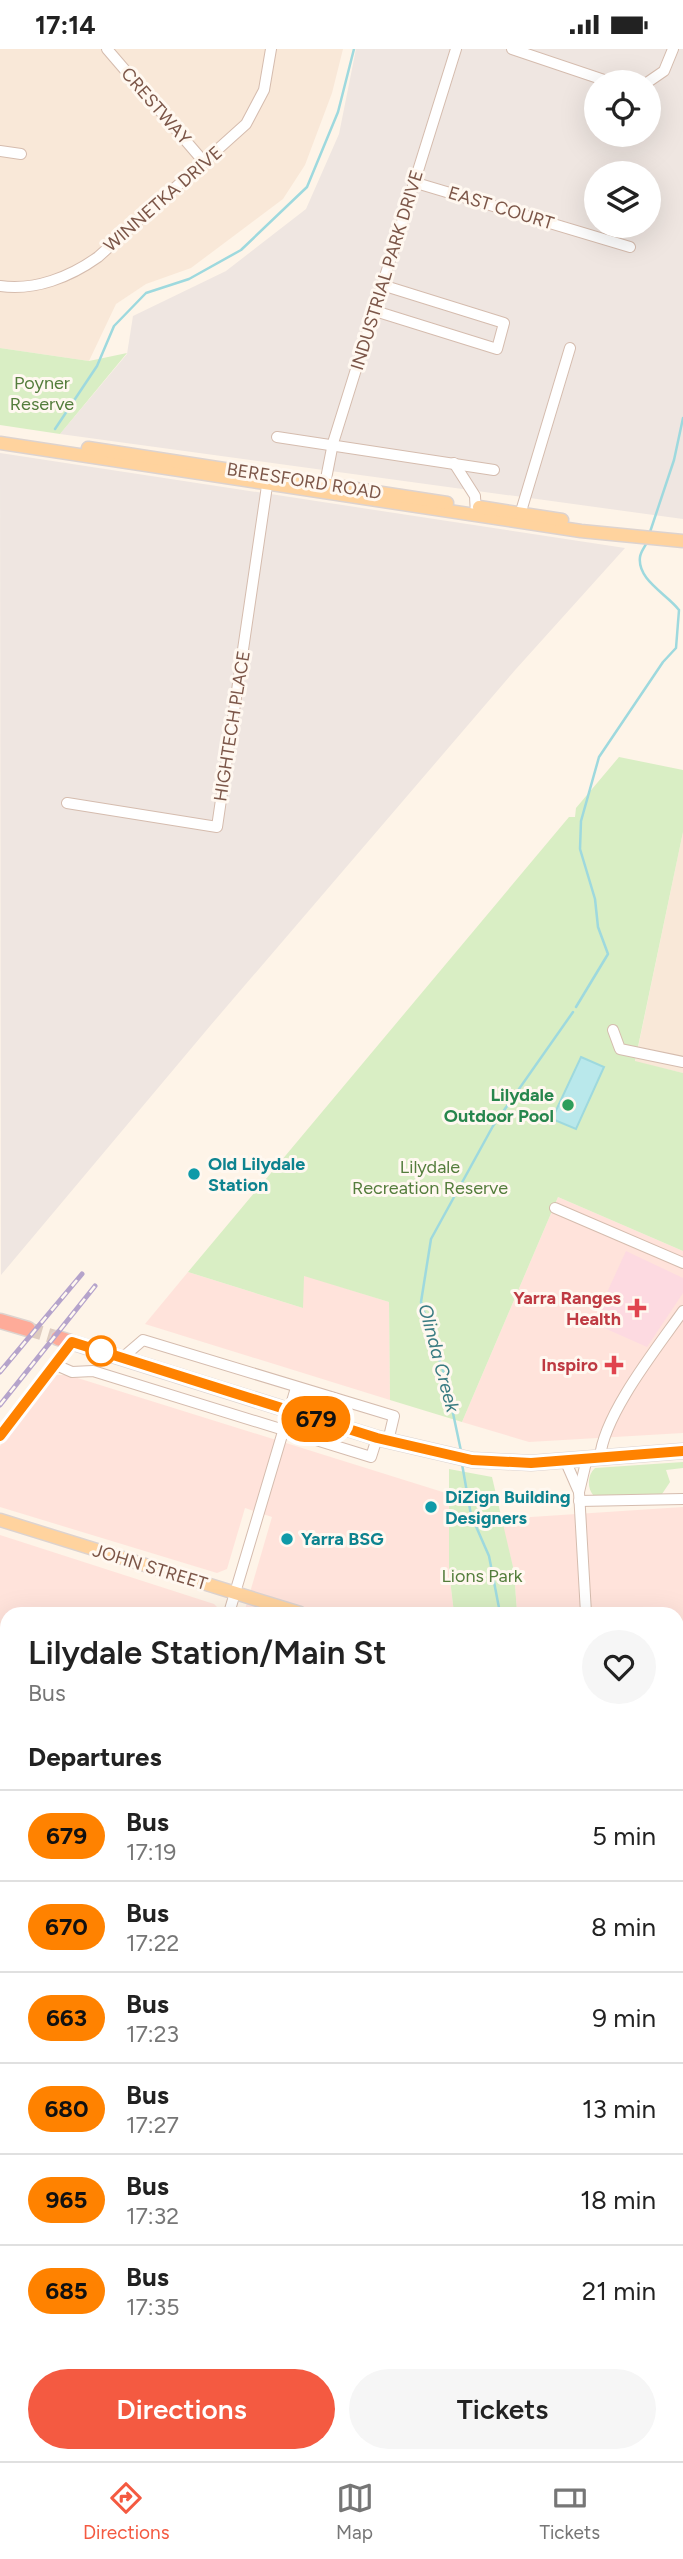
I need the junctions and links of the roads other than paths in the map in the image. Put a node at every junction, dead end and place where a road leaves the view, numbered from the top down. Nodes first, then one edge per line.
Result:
1 (107, 49) edge
2 (271, 49) edge
3 (456, 49) edge
4 (512, 49) edge
5 (673, 49) edge
6 (584, 73) edge
7 (661, 73) edge
8 (0, 151) edge
9 (21, 154) dead end
10 (204, 162) junction
11 (413, 182) junction
12 (630, 247) dead end
13 (382, 285) junction
14 (0, 286) edge
15 (375, 310) junction
16 (570, 348) dead end
17 (0, 435) edge
18 (277, 437) dead end
19 (0, 443) edge
20 (332, 443) junction
21 (454, 463) junction
22 (494, 470) dead end
23 (268, 480) junction
24 (324, 488) junction
25 (476, 511) junction
26 (519, 518) junction
27 (683, 543) edge
28 (67, 803) dead end
29 (613, 1030) dead end
30 (683, 1062) edge
31 (555, 1208) dead end
32 (683, 1263) edge
33 (683, 1311) edge
34 (3, 1326) edge
35 (28, 1329) tunnel mouth
36 (65, 1340) joint
37 (122, 1358) junction
38 (56, 1365) junction
39 (296, 1388) junction
40 (290, 1411) junction
41 (285, 1430) junction
42 (0, 1436) edge
43 (378, 1438) junction
44 (683, 1451) edge
45 (594, 1458) junction
46 (565, 1460) junction
47 (579, 1497) junction
48 (683, 1499) edge
49 (0, 1520) edge
50 (234, 1593) junction
51 (230, 1607) edge
52 (280, 1607) edge
53 (586, 1607) edge

1 - 10 street, CRESTWAY
2 - 10 street, WINNETKA DRIVE
3 - 11 street, INDUSTRIAL PARK DRIVE
4 - 6 street
5 - 7 street
8 - 9 street
10 - 14 street, WINNETKA DRIVE
11 - 12 street, EAST COURT
11 - 13 street, INDUSTRIAL PARK DRIVE
13 - 15 street, INDUSTRIAL PARK DRIVE
13 - 15 street
15 - 20 street, INDUSTRIAL PARK DRIVE
16 - 26 street
17 - 23 main road, BERESFORD ROAD
18 - 20 street
19 - 23 main road, BERESFORD ROAD
20 - 21 street
20 - 24 street, INDUSTRIAL PARK DRIVE
21 - 22 street
21 - 25 street
23 - 24 main road, BERESFORD ROAD
23 - 28 street, HIGHTECH PLACE
24 - 25 main road, BERESFORD ROAD
25 - 26 main road, BERESFORD ROAD
26 - 27 main road, BERESFORD ROAD
29 - 30 street
31 - 32 street
33 - 45 street
34 - 35 highway
36 - 37 highway
36 - 38 street
37 - 39 street
37 - 40 highway
38 - 41 street
38 - 42 street
39 - 40 street
39 - 43 street
40 - 41 street
40 - 43 highway
41 - 43 street
41 - 50 street
43 - 46 highway
44 - 45 highway
45 - 46 highway
45 - 47 street
46 - 47 street
47 - 48 street
47 - 53 street
49 - 50 main road, JOHN STREET
50 - 51 street
50 - 52 main road, JOHN STREET

